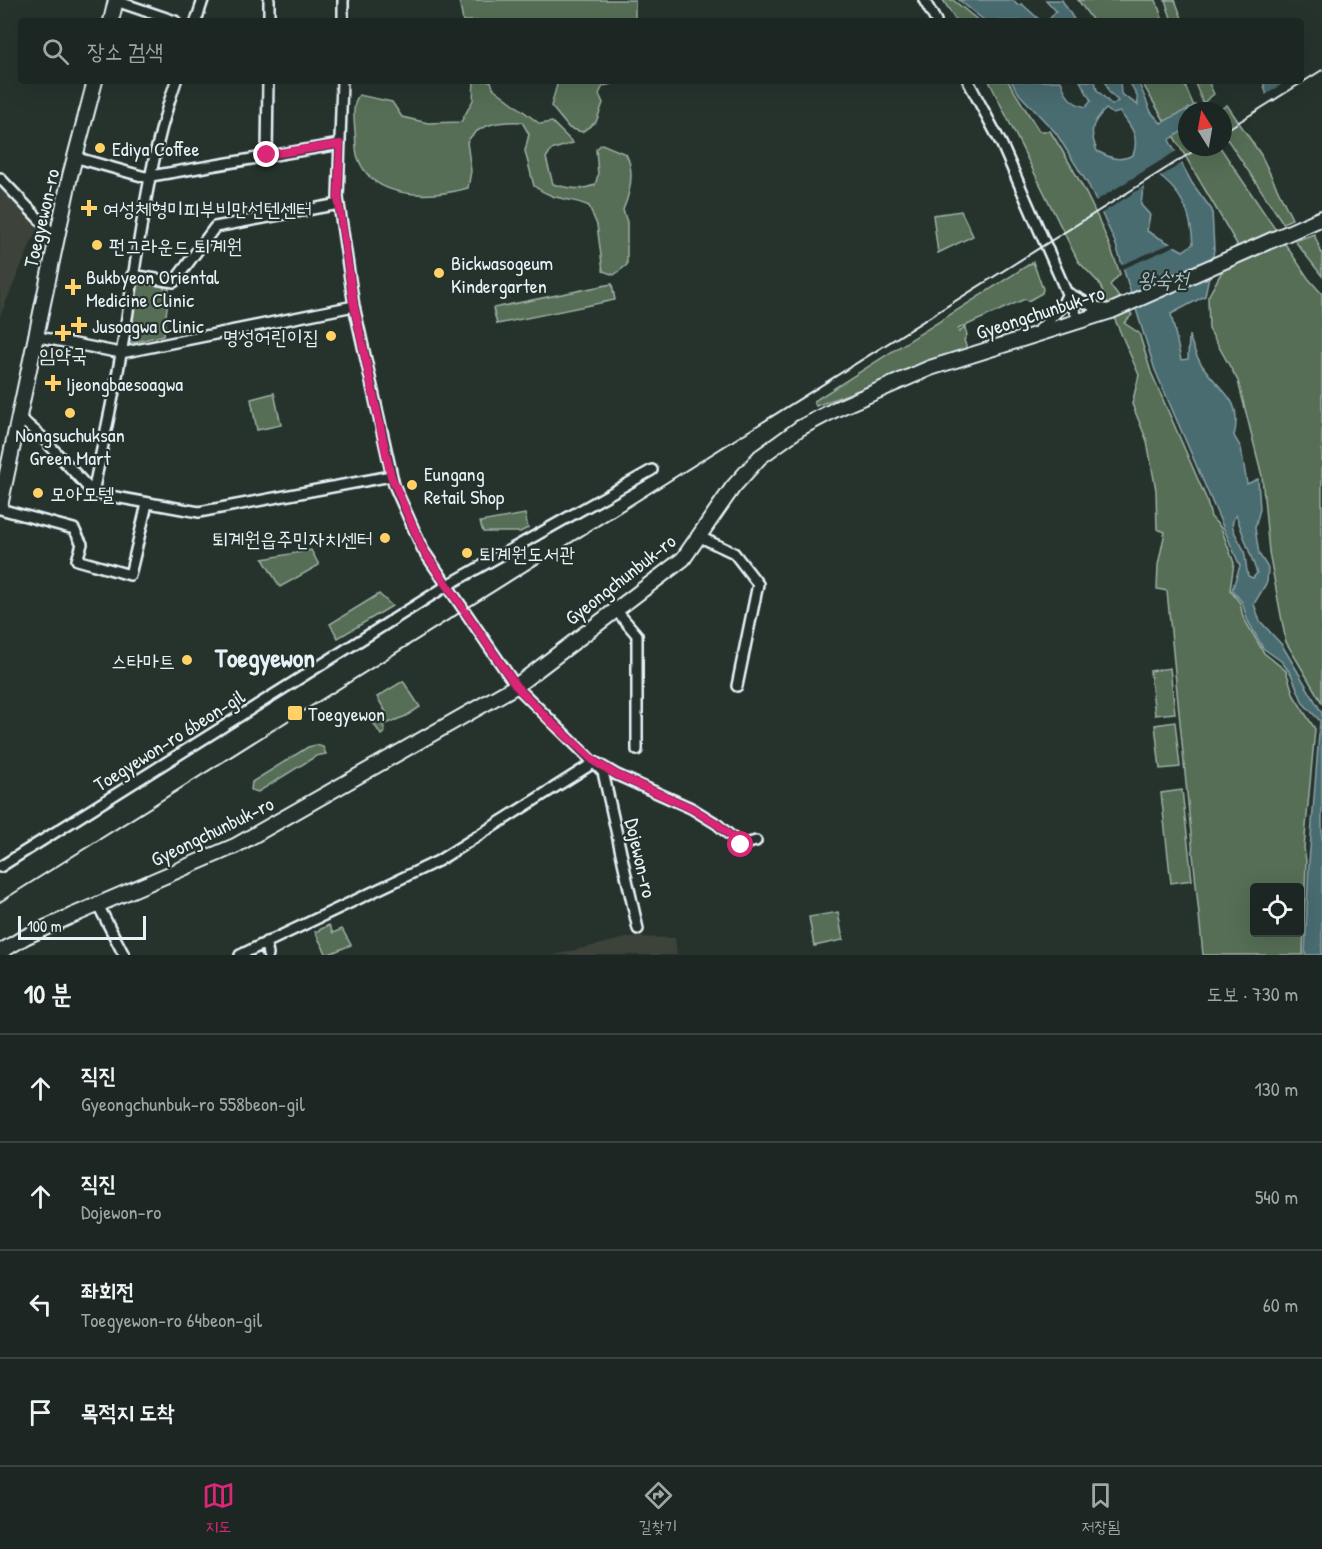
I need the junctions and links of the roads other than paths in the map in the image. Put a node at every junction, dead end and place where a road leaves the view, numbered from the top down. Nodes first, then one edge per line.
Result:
1 (116, 0) edge
2 (203, 0) edge
3 (269, 0) edge
4 (343, 0) edge
5 (924, 0) edge
6 (112, 18) edge
7 (167, 18) edge
8 (197, 18) edge
9 (268, 18) edge
10 (343, 18) edge
11 (934, 18) edge
12 (94, 84) edge
13 (175, 84) edge
14 (268, 84) edge
15 (342, 84) edge
16 (970, 84) edge
17 (340, 144) junction
18 (267, 155) junction
19 (74, 157) junction
20 (151, 176) junction
21 (0, 178) edge
22 (339, 204) junction
23 (1317, 220) edge
24 (56, 237) junction
25 (132, 275) junction
26 (1068, 293) junction
27 (354, 306) junction
28 (1111, 311) junction
29 (1079, 321) junction
30 (34, 336) junction
31 (1030, 337) junction
32 (121, 353) junction
33 (20, 418) junction
34 (652, 470) dead end
35 (391, 476) junction
36 (93, 493) junction
37 (147, 504) junction
38 (0, 508) edge
39 (700, 537) junction
40 (448, 585) junction
41 (615, 609) junction
42 (516, 686) junction
43 (737, 686) dead end
44 (637, 750) dead end
45 (595, 762) junction
46 (756, 841) dead end
47 (0, 867) edge
48 (98, 905) junction
49 (638, 929) dead end
50 (21, 940) junction
51 (266, 942) junction
52 (0, 952) edge
53 (16, 955) edge
54 (124, 955) edge
55 (240, 955) edge
56 (268, 955) edge

1 - 6 street
1 - 7 street
2 - 8 street
3 - 9 street
4 - 10 street
5 - 11 street
12 - 19 street, Toegyewon-ro
13 - 20 street
14 - 18 street
15 - 17 street, Dojewon-ro
16 - 26 street
17 - 18 street
17 - 22 street, Dojewon-ro
18 - 20 street
19 - 20 street
19 - 24 street, Toegyewon-ro
20 - 25 street
21 - 24 street
22 - 25 street
22 - 27 street, Dojewon-ro
23 - 28 street, Gyeongchunbuk-ro
24 - 30 street, Toegyewon-ro
25 - 32 street
26 - 28 street
26 - 29 street
26 - 31 street
27 - 32 street
27 - 35 street, Dojewon-ro
28 - 29 street, Gyeongchunbuk-ro
29 - 31 street, Gyeongchunbuk-ro
30 - 32 street
30 - 33 street, Toegyewon-ro
31 - 39 street, Gyeongchunbuk-ro
32 - 36 street
33 - 36 street
33 - 38 street, Toegyewon-ro
34 - 40 street, Toegyewon-ro 6beon-gil
35 - 37 street
35 - 40 street, Dojewon-ro
36 - 37 street
37 - 38 street
39 - 41 street, Gyeongchunbuk-ro
39 - 43 street
40 - 42 street, Dojewon-ro
40 - 47 street, Toegyewon-ro 6beon-gil
41 - 42 street, Gyeongchunbuk-ro
41 - 44 street
42 - 45 street, Dojewon-ro
42 - 48 street, Gyeongchunbuk-ro
45 - 46 street
45 - 49 street, Dojewon-ro
45 - 51 street
48 - 50 street, Gyeongchunbuk-ro
48 - 54 street
50 - 52 street, Gyeongchunbuk-ro
50 - 53 street
51 - 55 street
51 - 56 street

